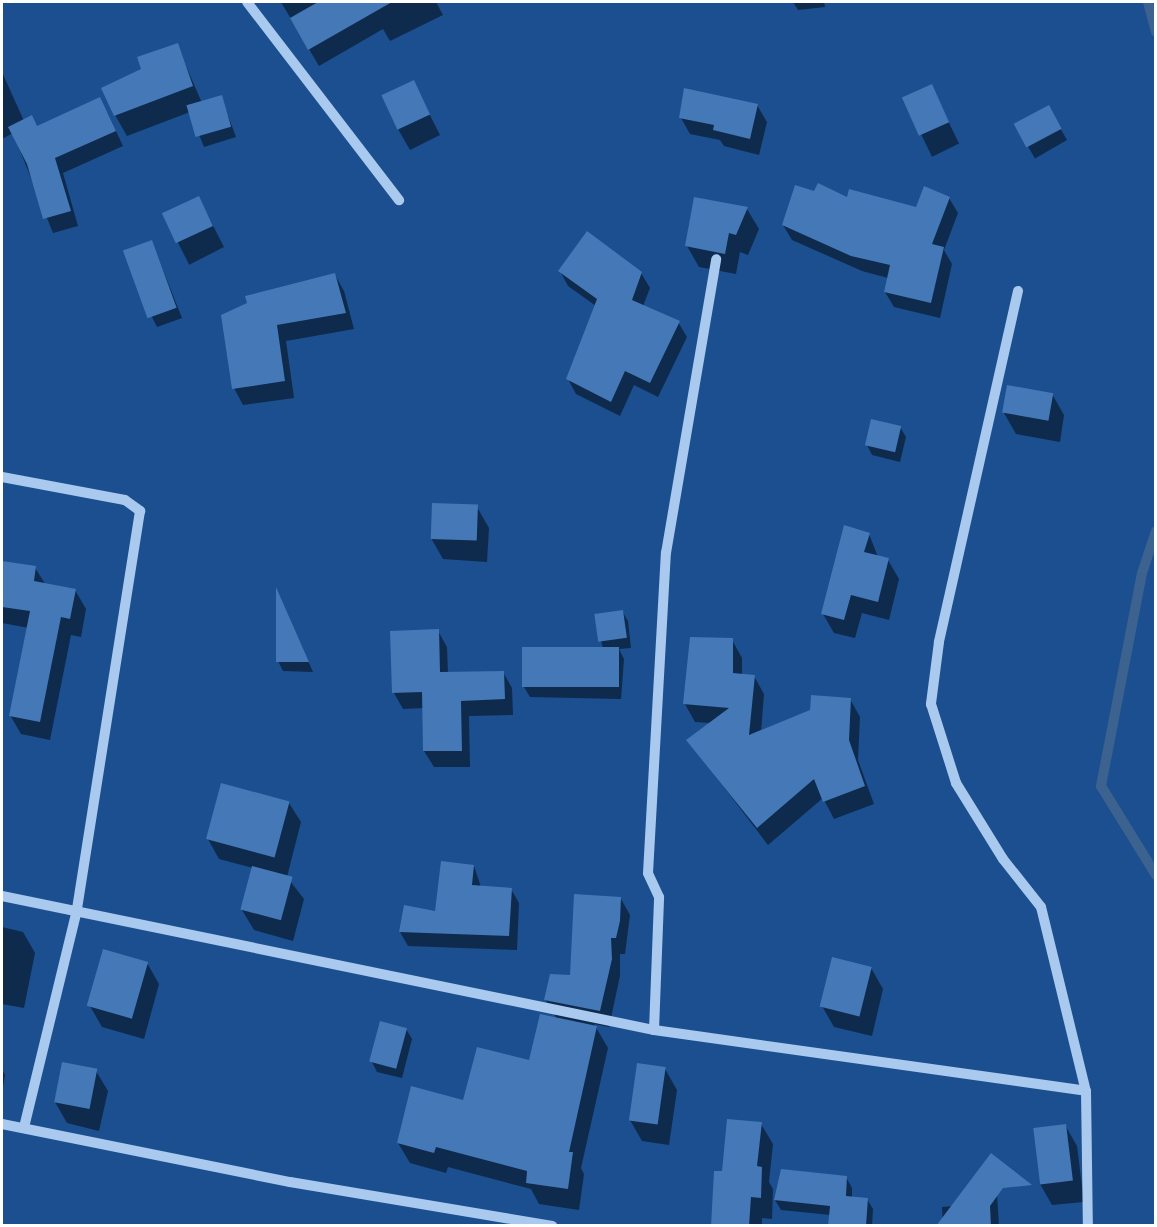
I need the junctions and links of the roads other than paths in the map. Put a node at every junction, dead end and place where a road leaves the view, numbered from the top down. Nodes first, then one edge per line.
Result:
1 (247, 2) edge
2 (399, 200) dead end
3 (716, 259) dead end
4 (1018, 291) dead end
5 (2, 477) edge
6 (2, 896) edge
7 (76, 914) junction
8 (654, 1030) junction
9 (1086, 1091) junction
10 (2, 1124) edge
11 (24, 1128) junction
12 (552, 1226) edge
13 (1088, 1226) edge

1 - 2 street
3 - 8 street
4 - 9 street
5 - 7 street
6 - 7 street
7 - 8 street
7 - 11 street
8 - 9 street
9 - 13 street
10 - 11 street
11 - 12 street

